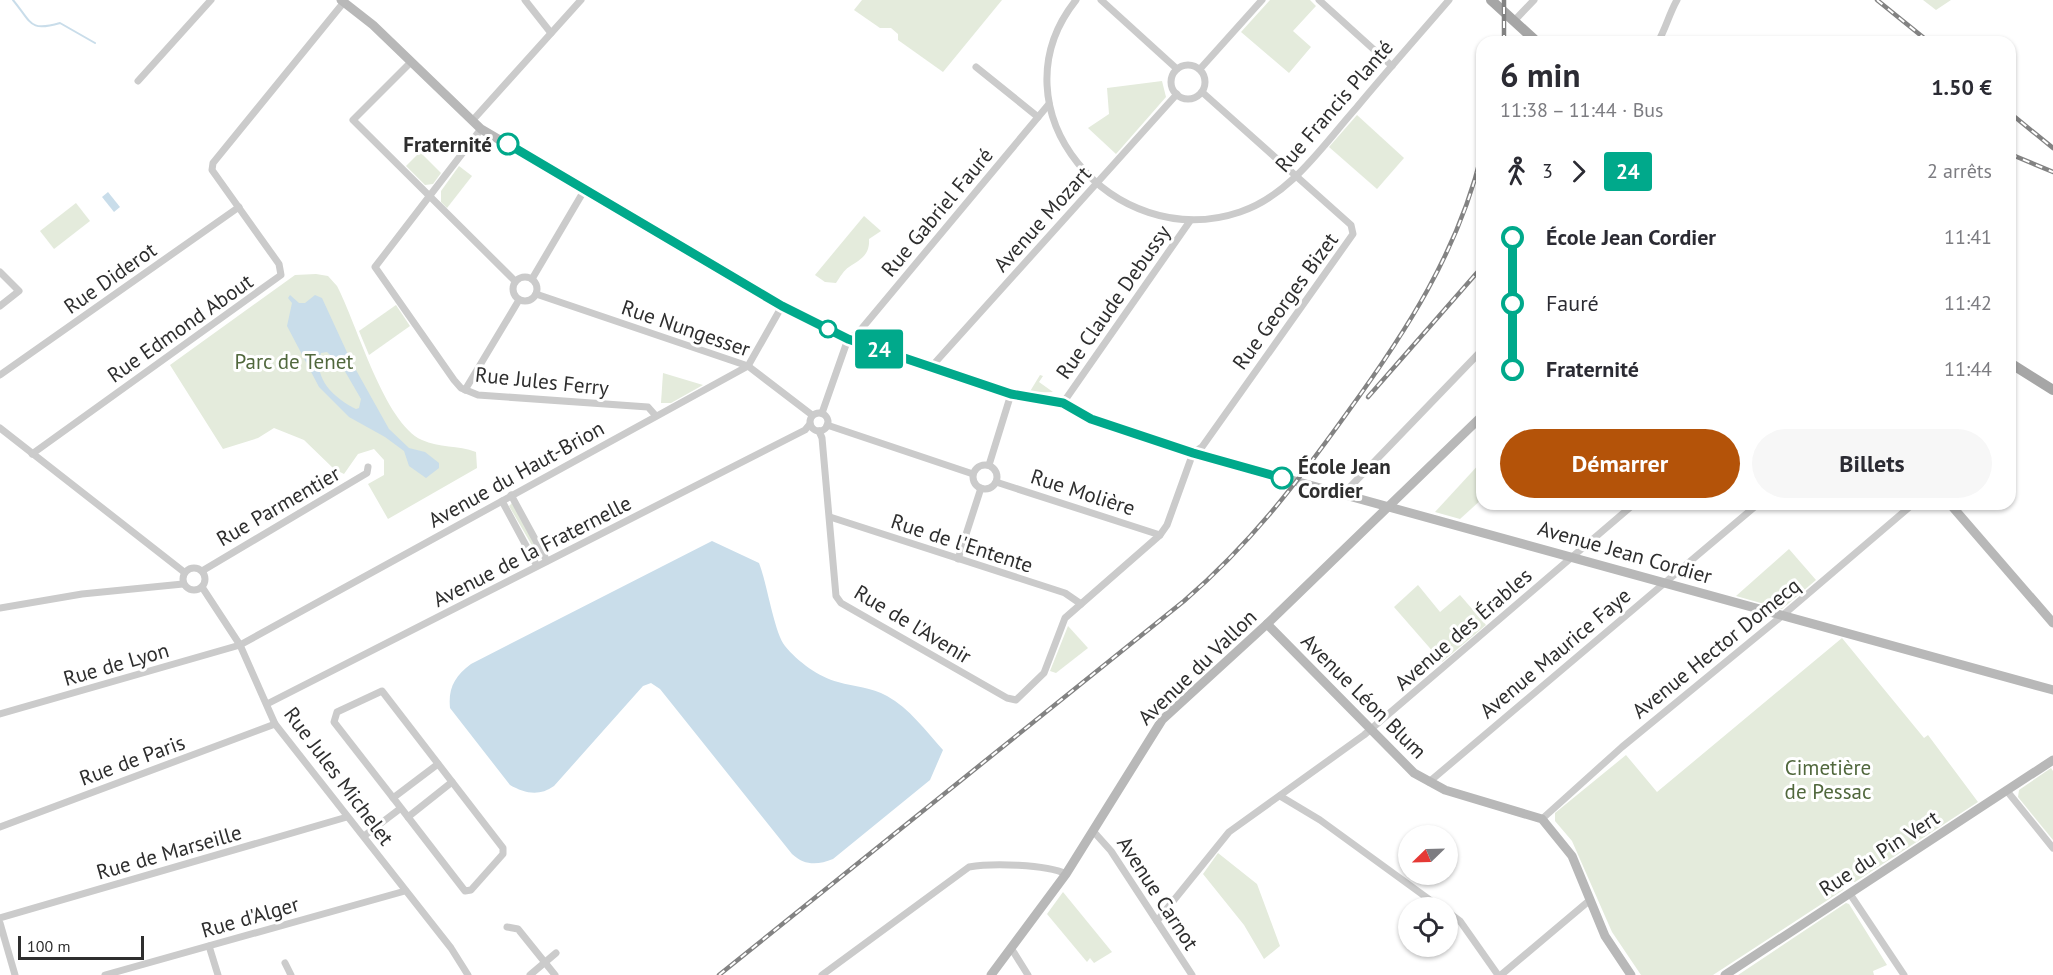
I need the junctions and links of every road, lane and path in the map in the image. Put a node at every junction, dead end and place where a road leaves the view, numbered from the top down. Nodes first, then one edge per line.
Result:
1 (211, 0) edge
2 (525, 0) edge
3 (581, 0) edge
4 (1076, 0) edge
5 (1101, 0) edge
6 (1262, 0) edge
7 (1320, 0) edge
8 (1449, 0) edge
9 (1491, 0) edge
10 (1534, 0) edge
11 (1677, 0) edge
12 (342, 1) edge
13 (1514, 21) junction
14 (551, 33) junction
15 (1530, 36) edge
16 (1662, 36) edge
17 (410, 63) junction
18 (976, 66) dead end
19 (1392, 66) junction
20 (1177, 69) junction
21 (1200, 69) junction
22 (138, 81) dead end
23 (1202, 92) junction
24 (1177, 94) junction
25 (1049, 104) junction
26 (1038, 117) junction
27 (472, 121) junction
28 (481, 129) junction
29 (1296, 176) junction
30 (1096, 184) junction
31 (585, 189) junction
32 (430, 197) junction
33 (239, 207) junction
34 (1190, 220) junction
35 (0, 272) edge
36 (532, 279) junction
37 (515, 281) junction
38 (536, 294) junction
39 (519, 300) junction
40 (0, 306) edge
41 (782, 306) junction
42 (848, 339) junction
43 (1476, 356) edge
44 (748, 366) junction
45 (932, 366) junction
46 (2016, 367) edge
47 (0, 375) edge
48 (465, 390) junction
49 (2053, 390) edge
50 (1011, 394) junction
51 (1063, 403) junction
52 (822, 413) junction
53 (813, 415) junction
54 (656, 416) junction
55 (1476, 422) edge
56 (810, 424) junction
57 (827, 425) junction
58 (0, 428) edge
59 (819, 431) junction
60 (1193, 453) junction
61 (32, 454) junction
62 (989, 465) junction
63 (369, 467) dead end
64 (973, 474) junction
65 (996, 482) junction
66 (981, 488) junction
67 (1348, 494) junction
68 (511, 495) junction
69 (502, 501) junction
70 (1389, 505) junction
71 (1627, 510) edge
72 (1751, 510) edge
73 (1906, 510) edge
74 (1955, 510) edge
75 (830, 517) junction
76 (1160, 535) junction
77 (1574, 556) junction
78 (958, 559) junction
79 (547, 561) junction
80 (537, 566) junction
81 (202, 571) junction
82 (184, 572) junction
83 (1665, 582) junction
84 (183, 584) junction
85 (202, 587) junction
86 (1081, 604) junction
87 (0, 608) edge
88 (1783, 615) junction
89 (2053, 623) edge
90 (1267, 624) junction
91 (240, 645) junction
92 (2053, 690) edge
93 (267, 704) junction
94 (0, 714) edge
95 (275, 724) junction
96 (1370, 730) junction
97 (2053, 760) edge
98 (438, 764) junction
99 (452, 782) junction
100 (1429, 782) junction
101 (2007, 791) junction
102 (1280, 796) junction
103 (393, 798) junction
104 (401, 808) junction
105 (347, 817) junction
106 (408, 817) junction
107 (1542, 819) junction
108 (0, 827) edge
109 (1094, 832) junction
110 (364, 836) junction
111 (2053, 848) edge
112 (1066, 874) junction
113 (405, 891) junction
114 (1850, 894) junction
115 (1426, 897) edge
116 (1590, 900) junction
117 (0, 918) edge
118 (1458, 920) edge
119 (1157, 921) junction
120 (0, 923) edge
121 (507, 927) dead end
122 (209, 946) junction
123 (1011, 948) junction
124 (556, 953) dead end
125 (544, 962) junction
126 (285, 963) dead end
127 (15, 975) edge
128 (105, 975) edge
129 (218, 975) edge
130 (291, 975) edge
131 (468, 975) edge
132 (530, 975) edge
133 (555, 975) edge
134 (822, 975) edge
135 (991, 975) edge
136 (1028, 975) edge
137 (1192, 975) edge
138 (1500, 975) edge
139 (1631, 975) edge
140 (1725, 975) edge
141 (1904, 975) edge

1 - 22 street
2 - 14 street
3 - 14 street
4 - 25 street
5 - 20 street
6 - 21 street
7 - 19 street
8 - 19 street, Rue Francis Planté
9 - 13 main road
10 - 13 street
11 - 16 street
12 - 17 street, Avenue Jean Cordier
12 - 33 street
13 - 15 main road
14 - 27 street
17 - 27 street, Avenue Jean Cordier
17 - 32 street
18 - 26 street
19 - 29 street, Rue Francis Planté
20 - 21 street
20 - 24 street
21 - 23 street
23 - 24 street
23 - 29 street, Rue Georges Bizet
24 - 30 street, Avenue Mozart
25 - 26 street, Rue Gabriel Fauré
25 - 30 street, Rue Francis Planté
26 - 42 street, Rue Gabriel Fauré
27 - 28 street, Avenue Jean Cordier
28 - 31 street, Avenue Jean Cordier
28 - 32 street
29 - 34 street, Rue Francis Planté
29 - 60 street, Rue Georges Bizet
30 - 34 street, Rue Francis Planté
30 - 45 street, Avenue Mozart
31 - 36 street
31 - 41 street, Avenue Jean Cordier
32 - 37 street
32 - 48 street, Rue Jules Ferry
33 - 47 street, Rue Diderot
33 - 61 street, Rue Edmond About
34 - 51 street, Rue Claude Debussy
35 - 40 street
36 - 37 street
36 - 38 street
37 - 39 street
38 - 39 street
38 - 44 street, Rue Nungesser
39 - 48 street
41 - 42 street, Avenue Jean Cordier
41 - 44 street
42 - 45 street, Avenue Jean Cordier
42 - 52 street
43 - 67 street
44 - 53 street, Rue Nungesser
44 - 54 street, Avenue du Haut-Brion
45 - 50 street, Avenue Jean Cordier
46 - 49 main road
48 - 54 street, Rue Jules Ferry
50 - 51 street, Avenue Jean Cordier
50 - 62 street
51 - 60 street, Avenue Jean Cordier
52 - 53 street
52 - 57 street
53 - 56 street
54 - 68 street, Avenue du Haut-Brion
55 - 70 street, Avenue du Vallon
56 - 59 street
56 - 79 street, Avenue de la Fraternelle
57 - 59 street
57 - 64 street
58 - 61 street
59 - 75 street, Rue de l'Avenir
60 - 67 street, Avenue Jean Cordier
60 - 76 street
61 - 82 street
62 - 64 street
62 - 65 street
63 - 81 street, Rue Parmentier
64 - 66 street
65 - 66 street
65 - 76 street, Rue Molière
66 - 78 street
67 - 70 street, Avenue Jean Cordier
68 - 69 street, Avenue du Haut-Brion
68 - 79 street
69 - 80 street
69 - 91 street, Avenue du Haut-Brion
70 - 77 street, Avenue Jean Cordier
70 - 90 street, Avenue du Vallon
71 - 77 street, Avenue des Érables
72 - 83 street, Avenue Maurice Faye
73 - 88 street, Avenue Hector Domecq
74 - 89 street
75 - 78 street, Rue de l'Entente
75 - 86 street, Rue de l'Avenir
76 - 86 street
77 - 83 street, Avenue Jean Cordier
77 - 96 street, Avenue des Érables
78 - 86 street, Rue de l'Entente
79 - 80 street, Avenue de la Fraternelle
80 - 93 street, Avenue de la Fraternelle
81 - 82 street
81 - 85 street
82 - 84 street
83 - 88 street, Avenue Jean Cordier
83 - 100 street, Avenue Maurice Faye
84 - 85 street
84 - 87 street
85 - 91 street, Rue Jules Michelet
88 - 92 street, Avenue Jean Cordier
88 - 107 street, Avenue Hector Domecq
90 - 96 street, Avenue Léon Blum
90 - 109 street, Avenue du Vallon
91 - 93 street, Rue Jules Michelet
91 - 94 street, Rue de Lyon
93 - 95 street, Rue Jules Michelet
95 - 105 street, Rue Jules Michelet
95 - 108 street, Rue de Paris
96 - 100 street, Avenue Léon Blum
96 - 102 street, Avenue des Érables
97 - 101 street, Rue du Pin Vert
98 - 99 street
98 - 103 street
98 - 103 street
99 - 106 street
99 - 106 street
100 - 107 street, Avenue Léon Blum
101 - 111 street
101 - 114 street, Rue du Pin Vert
102 - 115 street
102 - 119 street, Avenue des Érables
103 - 104 street
104 - 106 street
104 - 110 street
105 - 110 street, Rue Jules Michelet
105 - 117 street, Rue de Marseille
107 - 116 street
109 - 112 street, Avenue du Vallon
109 - 119 street, Avenue Carnot
110 - 113 street, Rue Jules Michelet
112 - 123 street, Avenue du Vallon
112 - 134 street
113 - 122 street, Rue d'Alger
113 - 131 street, Rue Jules Michelet
114 - 140 street, Rue du Pin Vert
114 - 141 street
116 - 138 street
116 - 139 street
118 - 138 street
119 - 137 street, Avenue Carnot
120 - 127 street
121 - 125 street
122 - 128 street, Rue d'Alger
122 - 129 street
123 - 135 street, Avenue du Vallon
123 - 136 street
124 - 125 street
125 - 132 street
125 - 133 street
126 - 130 street

